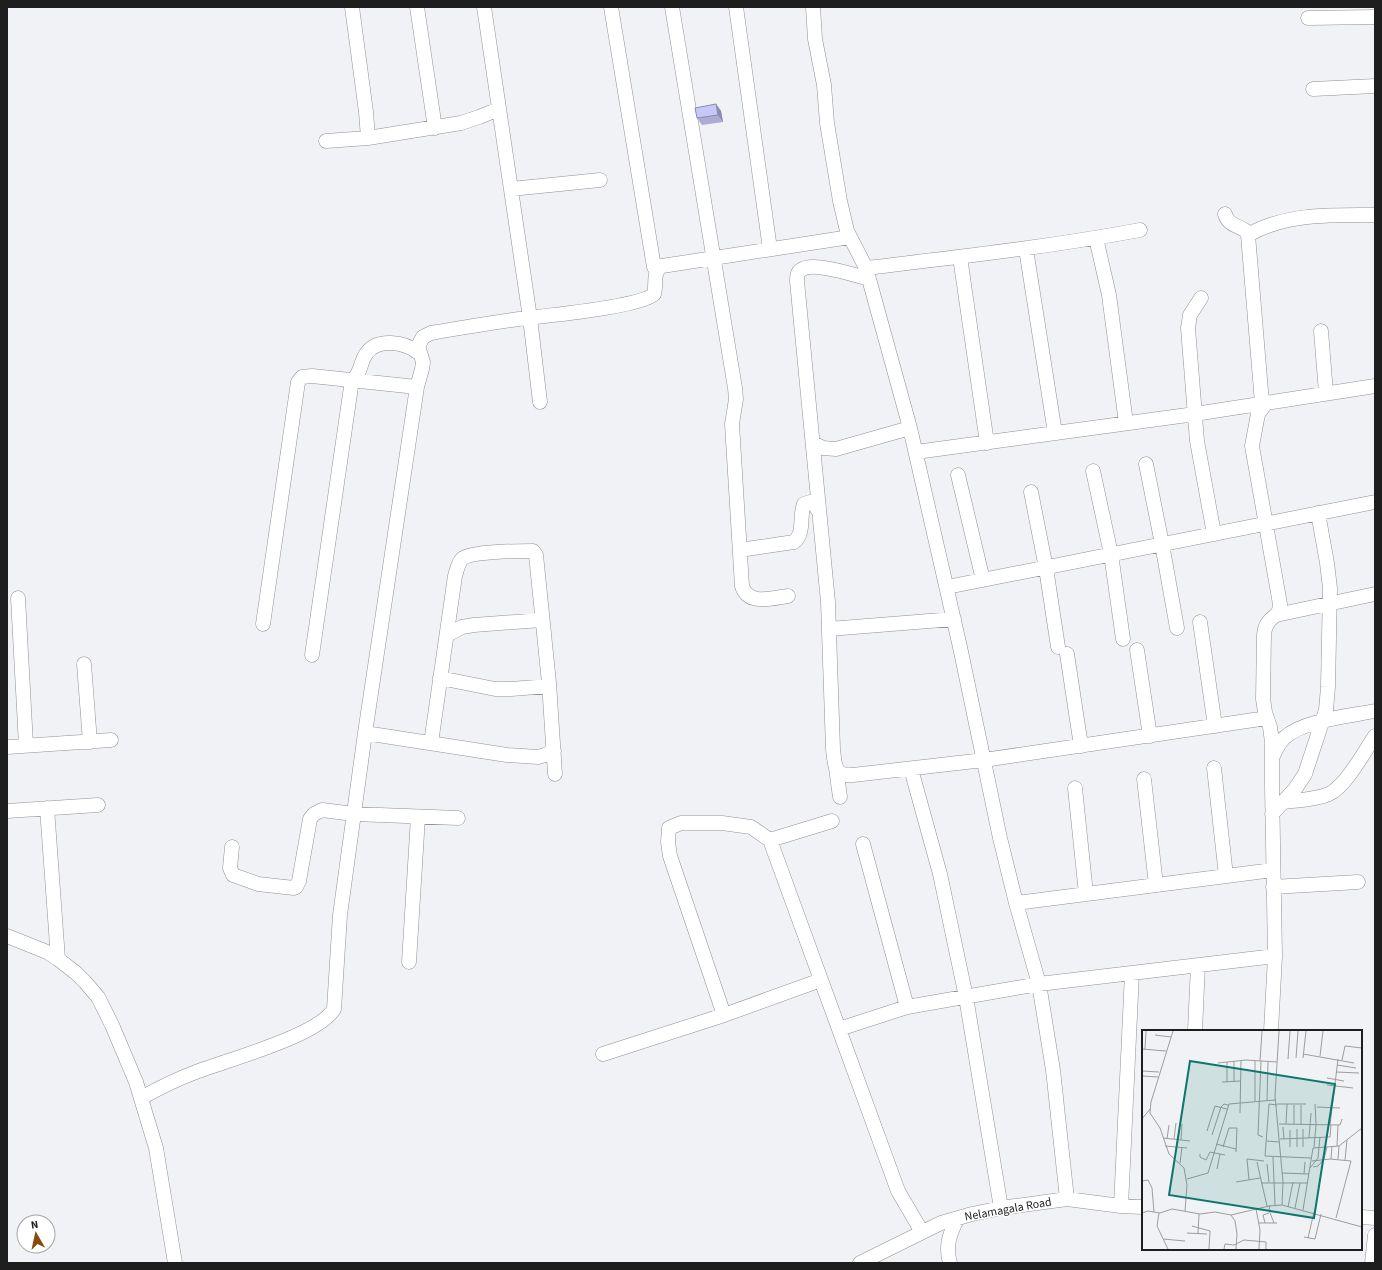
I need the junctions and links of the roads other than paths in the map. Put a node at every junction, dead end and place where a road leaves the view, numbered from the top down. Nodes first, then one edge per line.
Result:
1 (352, 7) edge
2 (417, 7) edge
3 (484, 7) edge
4 (611, 7) edge
5 (672, 7) edge
6 (736, 7) edge
7 (813, 7) edge
8 (1375, 17) edge
9 (1308, 18) dead end
10 (1375, 86) edge
11 (1313, 89) dead end
12 (498, 109) junction
13 (435, 128) junction
14 (368, 138) junction
15 (326, 141) dead end
16 (600, 180) dead end
17 (511, 189) junction
18 (1225, 214) dead end
19 (1375, 215) edge
20 (1140, 230) dead end
21 (1248, 236) junction
22 (850, 237) junction
23 (1096, 238) junction
24 (770, 249) junction
25 (1026, 249) junction
26 (960, 257) junction
27 (712, 258) junction
28 (658, 270) junction
29 (867, 273) junction
30 (1201, 298) dead end
31 (530, 318) junction
32 (1321, 331) dead end
33 (419, 353) junction
34 (352, 380) junction
35 (1375, 386) edge
36 (417, 387) junction
37 (1326, 393) junction
38 (540, 402) dead end
39 (1264, 402) junction
40 (1195, 414) junction
41 (1126, 423) junction
42 (910, 428) junction
43 (1055, 433) junction
44 (987, 442) junction
45 (813, 443) junction
46 (916, 452) junction
47 (1146, 464) dead end
48 (1093, 471) dead end
49 (958, 475) dead end
50 (1031, 492) dead end
51 (1375, 502) edge
52 (819, 512) junction
53 (1318, 513) junction
54 (1266, 524) junction
55 (1214, 534) junction
56 (1162, 544) junction
57 (740, 550) junction
58 (1112, 554) junction
59 (1046, 568) junction
60 (983, 580) junction
61 (947, 587) junction
62 (1375, 594) edge
63 (788, 596) dead end
64 (18, 598) dead end
65 (1329, 604) junction
66 (1276, 616) junction
67 (954, 619) junction
68 (542, 620) junction
69 (1200, 622) dead end
70 (263, 624) dead end
71 (1176, 628) dead end
72 (829, 629) junction
73 (447, 635) junction
74 (1123, 639) dead end
75 (1137, 650) dead end
76 (312, 655) dead end
77 (84, 664) dead end
78 (440, 678) junction
79 (549, 686) junction
80 (1375, 711) edge
81 (1267, 718) junction
82 (1323, 721) junction
83 (1215, 726) junction
84 (365, 733) junction
85 (1150, 736) junction
86 (1375, 736) edge
87 (111, 740) dead end
88 (90, 742) junction
89 (431, 743) junction
90 (26, 745) junction
91 (1081, 746) junction
92 (7, 747) edge
93 (554, 751) junction
94 (1272, 758) junction
95 (984, 760) junction
96 (836, 768) junction
97 (1214, 768) dead end
98 (911, 769) junction
99 (555, 774) dead end
100 (1144, 779) dead end
101 (1075, 788) dead end
102 (840, 797) dead end
103 (1284, 802) junction
104 (98, 805) dead end
105 (47, 808) junction
106 (7, 811) edge
107 (354, 814) junction
108 (1272, 814) junction
109 (418, 816) junction
110 (458, 818) dead end
111 (832, 821) dead end
112 (770, 840) junction
113 (863, 844) dead end
114 (232, 848) dead end
115 (1273, 870) junction
116 (1226, 876) junction
117 (1358, 882) dead end
118 (1156, 885) junction
119 (1274, 887) junction
120 (1086, 894) junction
121 (1016, 903) junction
122 (7, 936) edge
123 (1275, 956) junction
124 (58, 959) junction
125 (409, 962) dead end
126 (1198, 965) junction
127 (1132, 973) junction
128 (821, 980) junction
129 (1039, 984) junction
130 (966, 997) junction
131 (908, 1007) junction
132 (724, 1014) junction
133 (839, 1029) junction
134 (1195, 1030) edge
135 (1271, 1030) edge
136 (603, 1054) dead end
137 (141, 1098) junction
138 (1068, 1199) junction
139 (1121, 1206) junction
140 (1142, 1207) edge
141 (1001, 1208) junction
142 (1362, 1217) edge
143 (958, 1218) junction
144 (1375, 1218) edge
145 (922, 1232) junction
146 (1375, 1235) edge
147 (175, 1263) edge
148 (860, 1263) edge
149 (950, 1263) edge
150 (1372, 1263) edge

1 - 14 street
2 - 13 street
3 - 12 street
4 - 28 street
5 - 27 street
6 - 24 street
7 - 22 street
8 - 9 street
10 - 11 street
12 - 13 street
12 - 17 street
13 - 14 street
14 - 15 street
16 - 17 street
17 - 31 street
18 - 21 street
19 - 21 street
20 - 23 street
21 - 39 street
22 - 24 street
22 - 29 street
23 - 25 street
23 - 41 street
24 - 27 street
25 - 26 street
25 - 43 street
26 - 29 street
26 - 44 street
27 - 28 street
27 - 57 street
28 - 31 street
29 - 42 street
29 - 45 street
30 - 40 street
31 - 33 street
31 - 38 street
32 - 37 street
33 - 34 street
33 - 36 street
34 - 36 street
34 - 70 street
34 - 76 street
35 - 37 street
36 - 84 street
37 - 39 street
39 - 40 street
39 - 54 street
40 - 41 street
40 - 55 street
41 - 43 street
42 - 45 street
42 - 46 street
43 - 44 street
44 - 46 street
45 - 52 street
46 - 61 street
47 - 56 street
48 - 58 street
49 - 60 street
50 - 59 street
51 - 53 street
52 - 57 street
52 - 72 street
53 - 54 street
53 - 65 street
54 - 55 street
54 - 66 street
55 - 56 street
56 - 58 street
56 - 71 street
57 - 63 street
58 - 59 street
58 - 74 street
59 - 60 street
59 - 91 street
60 - 61 street
61 - 67 street
62 - 65 street
64 - 90 street
65 - 66 street
65 - 82 street
66 - 81 street
67 - 72 street
67 - 95 street
68 - 73 street
68 - 73 street
68 - 79 street
69 - 83 street
72 - 96 street
73 - 78 street
75 - 85 street
77 - 88 street
78 - 79 street
78 - 89 street
79 - 93 street
80 - 82 street
81 - 83 street
81 - 94 street
82 - 94 street
82 - 103 street
83 - 85 street
84 - 89 street
84 - 107 street
85 - 91 street
86 - 103 street
87 - 88 street
88 - 90 street
89 - 93 street
90 - 92 street
91 - 95 street
93 - 99 street
94 - 108 street
95 - 98 street
95 - 121 street
96 - 98 street
96 - 102 street
97 - 116 street
98 - 130 street
100 - 118 street
101 - 120 street
103 - 108 street
104 - 105 street
105 - 106 street
105 - 124 street
107 - 109 street
107 - 114 street
107 - 137 street
108 - 115 street
109 - 110 street
109 - 125 street
111 - 112 street
112 - 128 street
112 - 132 street
113 - 131 street
115 - 116 street
115 - 119 street
116 - 118 street
117 - 119 street
118 - 120 street
119 - 123 street
120 - 121 street
121 - 129 street
122 - 124 street
123 - 126 street
123 - 135 street
124 - 137 street
126 - 127 street
126 - 134 street
127 - 129 street
127 - 139 street
128 - 132 street
128 - 133 street
129 - 130 street
129 - 138 street
130 - 131 street
130 - 141 street
131 - 133 street
132 - 136 street
133 - 145 street
137 - 147 street
138 - 139 street, Nelamagala Road
138 - 141 street, Nelamagala Road
139 - 140 street, Nelamagala Road
141 - 143 street, Nelamagala Road
142 - 144 street
143 - 145 street, Nelamagala Road
143 - 149 street
145 - 148 street, Nelamagala Road
146 - 150 street

